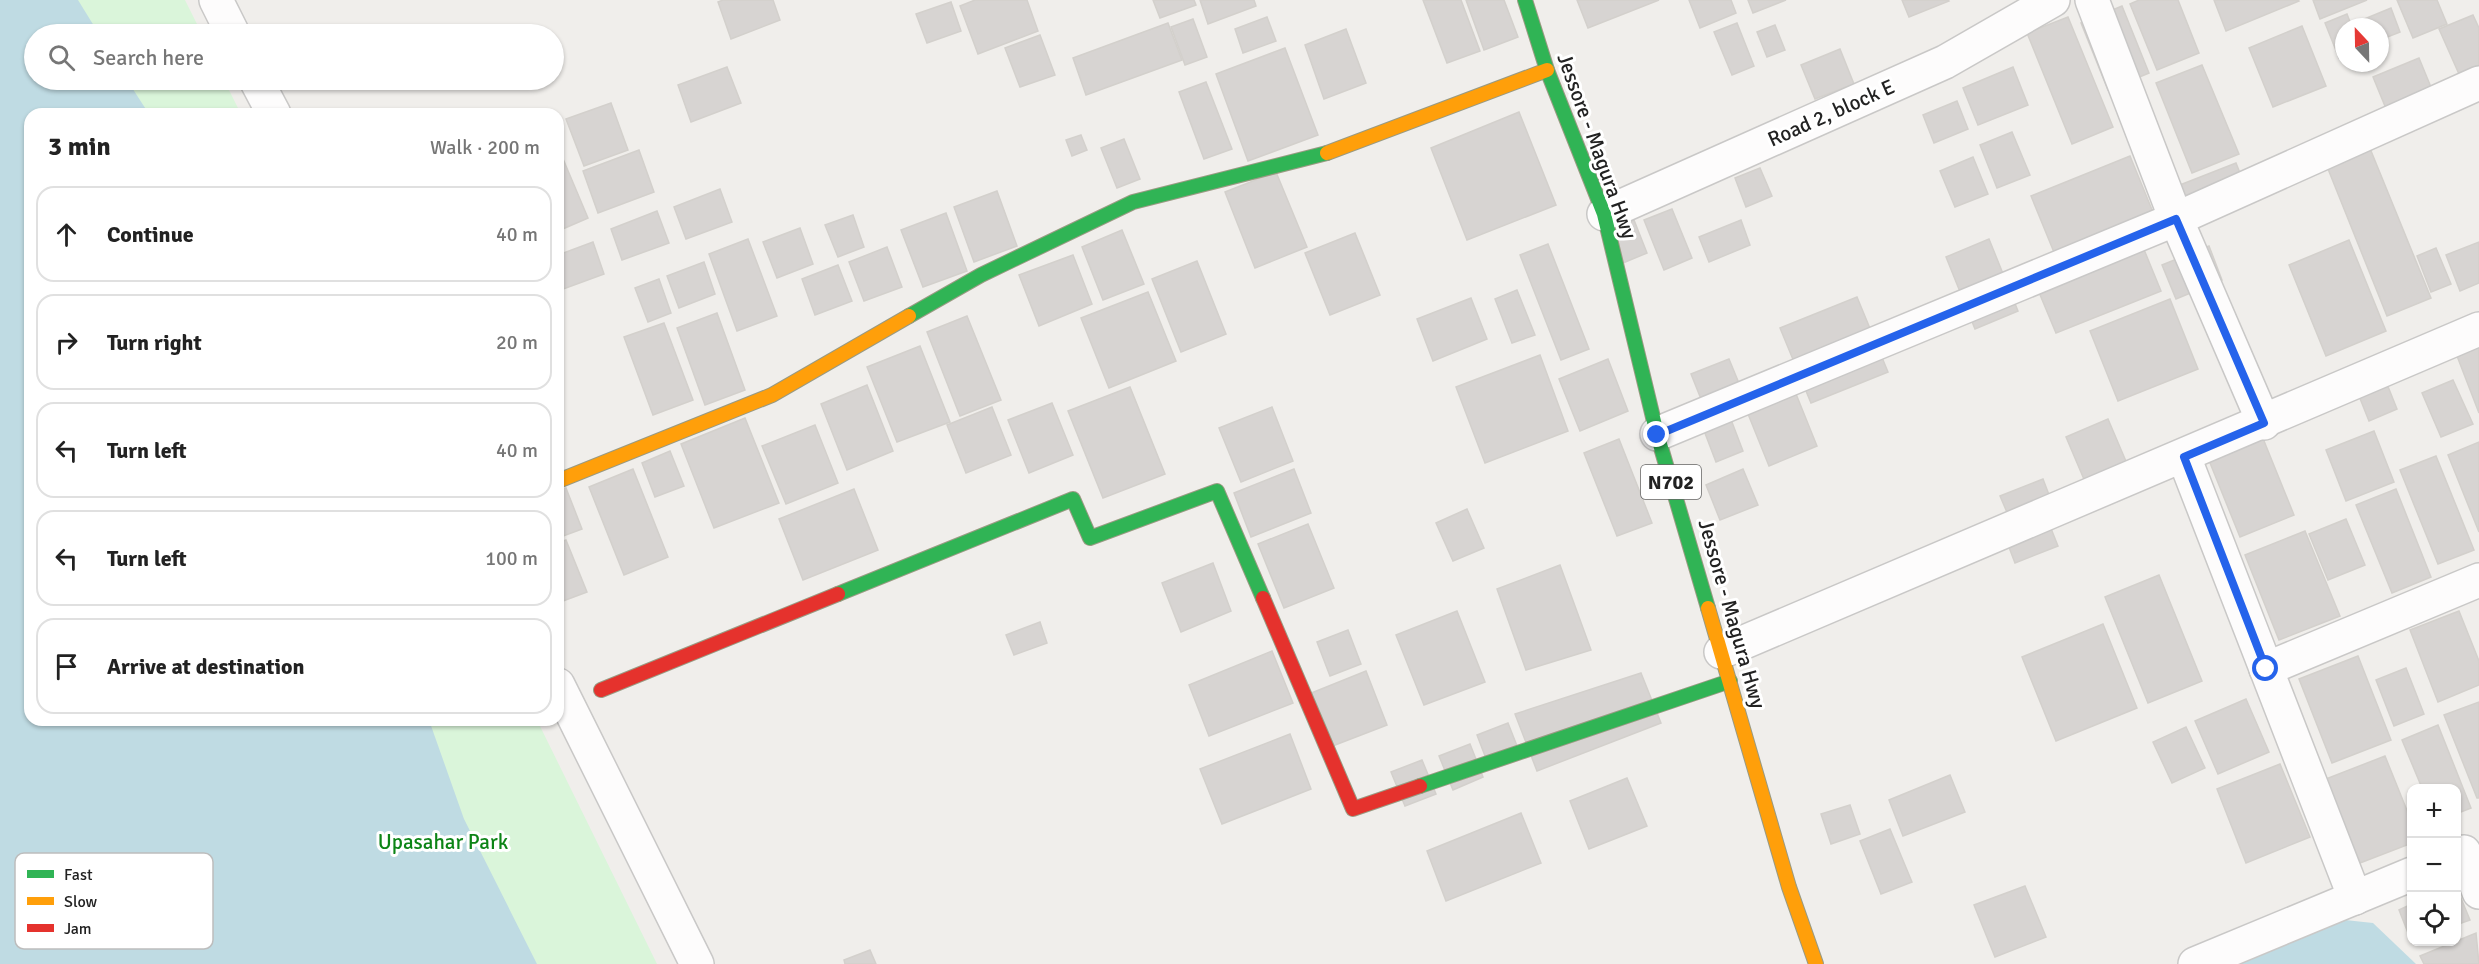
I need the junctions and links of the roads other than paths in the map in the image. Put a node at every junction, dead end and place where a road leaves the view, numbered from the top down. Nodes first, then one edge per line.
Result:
1 (216, 0) edge
2 (1525, 0) edge
3 (2053, 0) edge
4 (2092, 0) edge
5 (228, 24) edge
6 (1547, 70) junction
7 (2479, 83) edge
8 (261, 90) edge
9 (271, 108) edge
10 (1604, 214) junction
11 (2176, 219) junction
12 (2479, 330) edge
13 (2264, 423) junction
14 (1657, 435) junction
15 (2184, 457) junction
16 (564, 479) edge
17 (2479, 580) edge
18 (1725, 667) junction
19 (2266, 669) junction
20 (601, 690) dead end
21 (564, 697) edge
22 (2466, 851) edge
23 (2407, 876) edge
24 (2479, 892) edge
25 (2355, 898) junction
26 (698, 964) edge
27 (1816, 964) edge
28 (2195, 964) edge

1 - 5 street
2 - 6 main road, Jessore - Magura Hwy / N702
3 - 10 street, Road 2, block E
4 - 11 street
6 - 10 main road, Jessore - Magura Hwy / N702
6 - 16 main road
7 - 11 street
8 - 9 street
10 - 14 main road, Jessore - Magura Hwy / N702
11 - 13 street
11 - 14 street
12 - 13 street
13 - 15 street
14 - 18 main road, Jessore - Magura Hwy / N702
15 - 18 street
15 - 19 street
17 - 19 street
18 - 20 main road
18 - 27 main road, Jessore - Magura Hwy / N702
19 - 25 street
21 - 26 street
22 - 24 street
23 - 25 street
25 - 28 street

